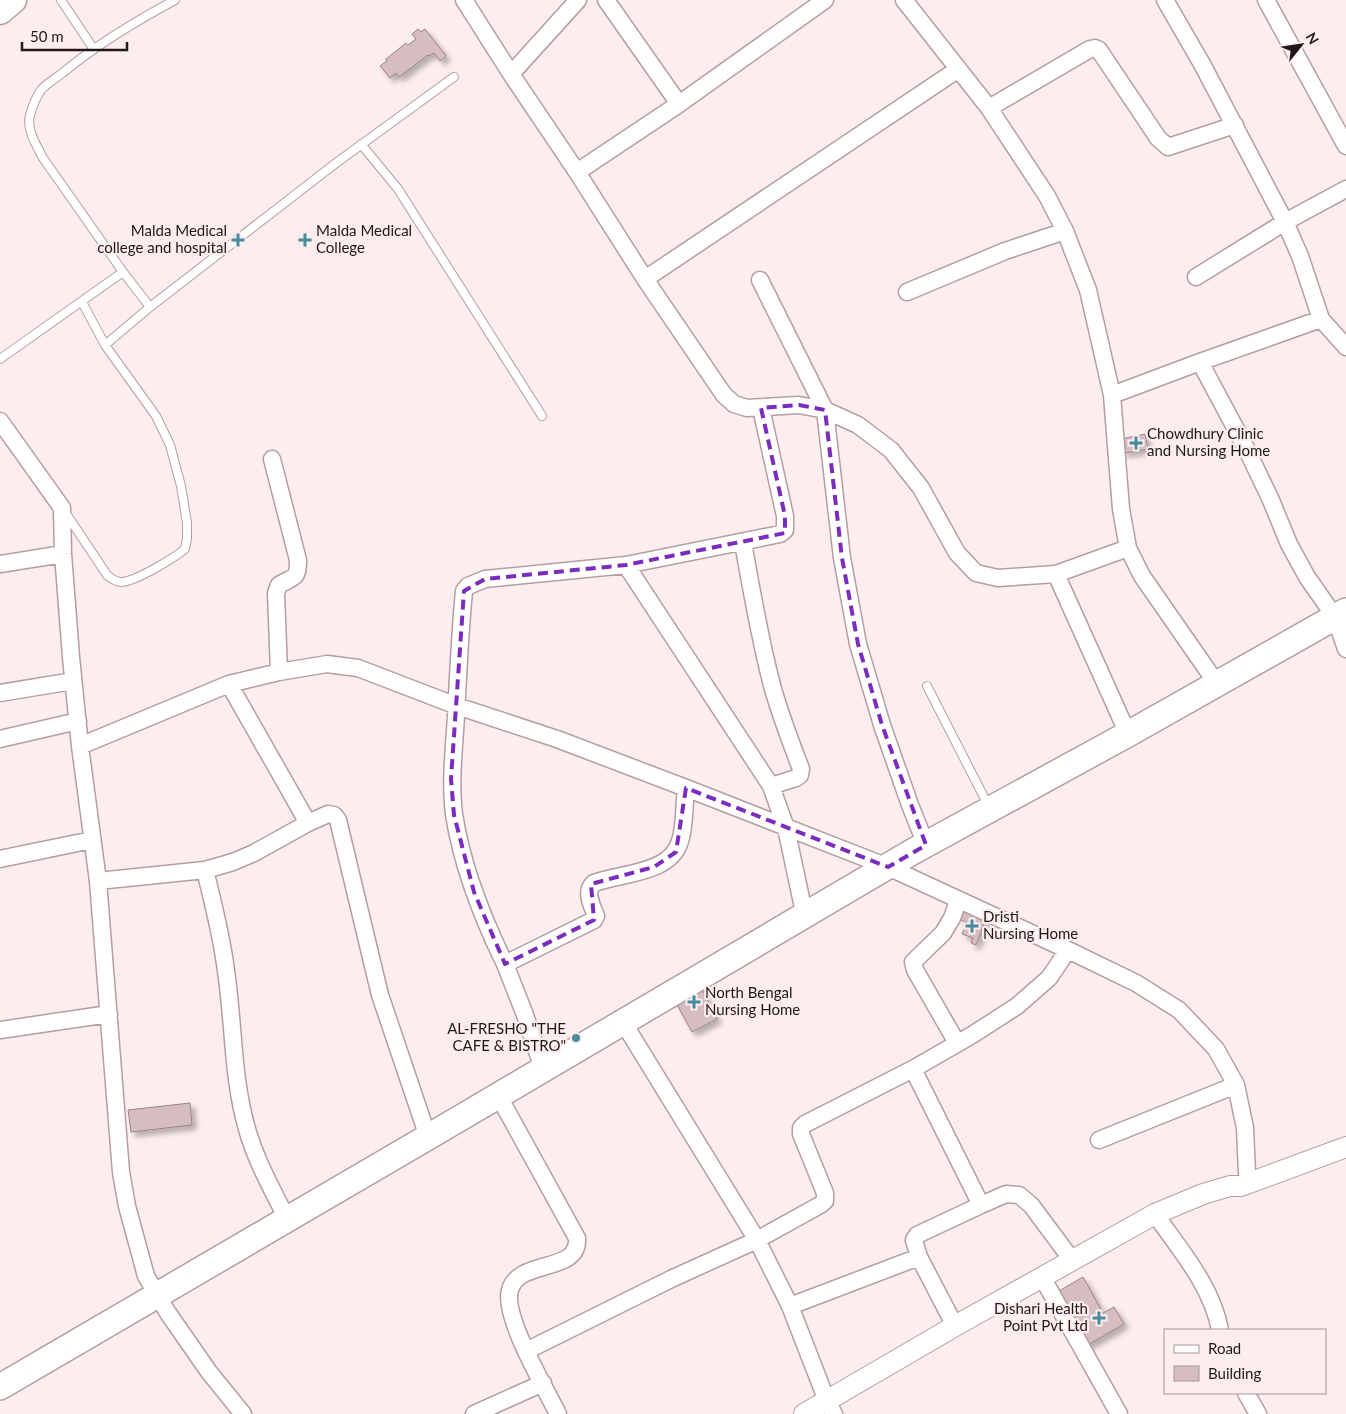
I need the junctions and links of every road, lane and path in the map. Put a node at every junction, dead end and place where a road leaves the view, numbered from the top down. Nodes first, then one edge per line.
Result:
1 (13, 0) edge
2 (61, 0) edge
3 (175, 0) edge
4 (464, 0) edge
5 (578, 0) edge
6 (606, 0) edge
7 (825, 0) edge
8 (904, 0) edge
9 (1166, 0) edge
10 (1266, 0) edge
11 (0, 11) edge
12 (93, 48) junction
13 (957, 70) junction
14 (511, 74) junction
15 (454, 77) dead end
16 (679, 104) junction
17 (989, 108) junction
18 (1235, 125) junction
19 (1343, 137) edge
20 (361, 144) junction
21 (577, 172) junction
22 (1346, 189) edge
23 (1285, 222) junction
24 (1065, 232) junction
25 (124, 272) junction
26 (1196, 277) dead end
27 (645, 279) junction
28 (760, 280) dead end
29 (907, 292) dead end
30 (82, 302) junction
31 (150, 307) junction
32 (1321, 319) junction
33 (105, 345) junction
34 (1346, 347) edge
35 (0, 359) edge
36 (1200, 362) junction
37 (1112, 395) junction
38 (761, 408) junction
39 (825, 410) junction
40 (542, 416) dead end
41 (0, 421) edge
42 (272, 459) dead end
43 (62, 508) junction
44 (743, 543) junction
45 (1128, 548) junction
46 (63, 554) junction
47 (0, 564) edge
48 (626, 565) junction
49 (1056, 574) junction
50 (1340, 614) edge
51 (1346, 649) edge
52 (279, 672) junction
53 (73, 681) junction
54 (228, 684) junction
55 (1217, 684) junction
56 (928, 686) dead end
57 (0, 693) edge
58 (457, 706) junction
59 (78, 721) junction
60 (1128, 734) junction
61 (0, 739) edge
62 (80, 746) junction
63 (771, 786) junction
64 (686, 788) junction
65 (990, 809) junction
66 (308, 823) junction
67 (786, 828) junction
68 (92, 840) junction
69 (926, 844) junction
70 (0, 859) edge
71 (888, 868) junction
72 (205, 870) junction
73 (98, 881) junction
74 (958, 901) junction
75 (805, 916) junction
76 (1068, 950) junction
77 (505, 964) junction
78 (109, 1014) junction
79 (623, 1022) junction
80 (0, 1030) edge
81 (957, 1043) junction
82 (543, 1069) junction
83 (913, 1069) junction
84 (1236, 1085) junction
85 (498, 1095) junction
86 (1346, 1135) edge
87 (428, 1137) junction
88 (1099, 1140) dead end
89 (1346, 1147) edge
90 (1247, 1174) junction
91 (1230, 1186) junction
92 (980, 1204) junction
93 (1155, 1214) junction
94 (287, 1219) junction
95 (757, 1240) junction
96 (919, 1257) junction
97 (1072, 1260) junction
98 (1042, 1277) junction
99 (156, 1296) junction
100 (790, 1306) junction
101 (955, 1326) junction
102 (1220, 1329) edge
103 (526, 1351) junction
104 (543, 1383) junction
105 (0, 1387) edge
106 (1247, 1394) edge
107 (831, 1407) edge
108 (243, 1414) edge
109 (474, 1414) edge
110 (558, 1414) edge
111 (804, 1414) edge
112 (1119, 1414) edge
113 (1258, 1414) edge

1 - 11 highway
2 - 12 lane
3 - 12 lane
4 - 14 street
5 - 14 street
6 - 16 street
7 - 16 street
8 - 13 street
9 - 18 street
10 - 19 street
12 - 25 lane
13 - 17 street
13 - 27 street
14 - 21 street
15 - 20 lane
16 - 21 street
17 - 18 street
17 - 24 street
18 - 23 street
20 - 31 lane
20 - 40 lane
21 - 27 street
22 - 23 street
23 - 26 street
23 - 32 street
24 - 29 street
24 - 37 street
25 - 30 lane
25 - 31 lane
27 - 38 street
28 - 39 street
30 - 33 lane
30 - 35 lane
31 - 33 lane
32 - 34 street
32 - 36 street
33 - 43 lane
36 - 37 street
36 - 50 street
37 - 45 street
38 - 39 street
38 - 44 street
39 - 49 street
39 - 69 street
41 - 43 street
42 - 52 street
43 - 46 street
44 - 48 street
44 - 63 street
45 - 49 street
45 - 55 street
46 - 47 street
46 - 53 street
48 - 58 street
48 - 63 street
49 - 60 street
50 - 51 street
50 - 55 main road
52 - 54 street
52 - 58 street
53 - 57 street
53 - 59 street
54 - 62 street
54 - 66 street
55 - 60 main road
56 - 65 lane
58 - 64 street
58 - 77 street
59 - 61 street
59 - 62 street
60 - 65 main road
62 - 68 street
63 - 67 street
64 - 67 street
64 - 77 street
65 - 69 main road
66 - 72 street
66 - 87 street
67 - 71 street
67 - 75 street
68 - 70 street
68 - 73 street
69 - 71 main road
71 - 74 street
71 - 75 main road
72 - 73 street
72 - 94 street
73 - 78 street
74 - 76 street
74 - 81 street
75 - 79 main road
76 - 81 street
76 - 84 street
77 - 82 street
78 - 80 street
78 - 99 street
79 - 82 main road
79 - 95 street
81 - 83 street
82 - 85 main road
83 - 92 street
83 - 95 street
84 - 88 street
84 - 90 street
85 - 87 main road
85 - 103 street
86 - 90 street
87 - 94 main road
89 - 91 street
90 - 91 street
91 - 93 street
92 - 96 street
92 - 97 street
93 - 97 street
93 - 102 street
94 - 99 main road
95 - 100 street
95 - 103 street
96 - 100 street
96 - 101 street
97 - 98 street
98 - 101 street
98 - 112 street
99 - 105 main road
99 - 108 street
100 - 107 street
101 - 107 street
103 - 104 street
104 - 109 street
104 - 110 street
106 - 113 street
107 - 111 street

